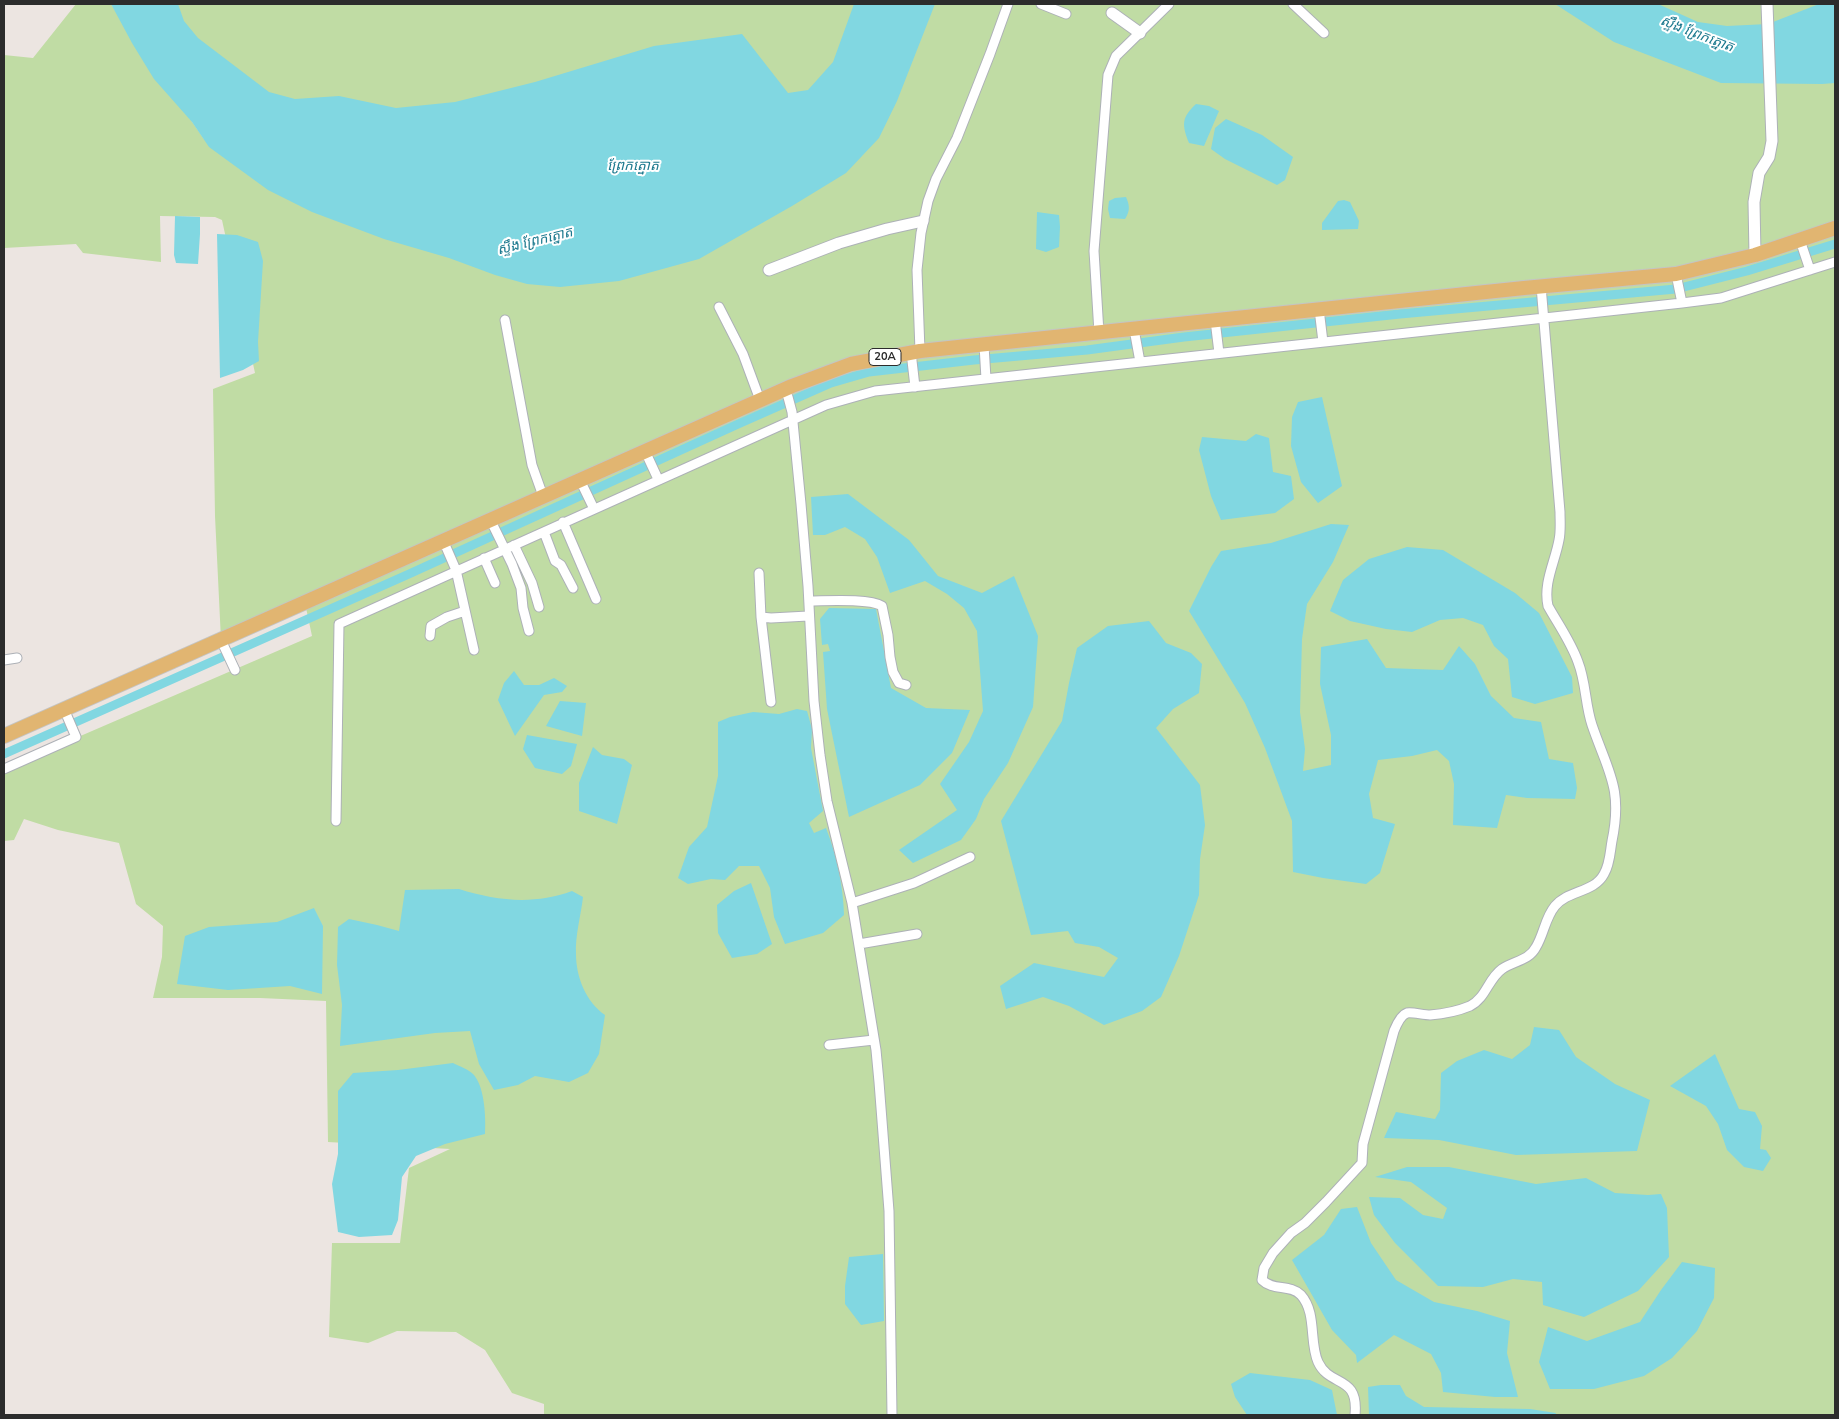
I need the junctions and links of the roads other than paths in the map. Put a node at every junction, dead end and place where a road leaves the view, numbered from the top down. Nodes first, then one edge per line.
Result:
1 (1008, 4) edge
2 (1041, 4) edge
3 (1168, 4) edge
4 (1293, 4) edge
5 (1767, 4) edge
6 (1112, 13) dead end
7 (1066, 14) dead end
8 (1140, 33) junction
9 (1324, 33) dead end
10 (923, 221) junction
11 (1835, 228) edge
12 (1801, 244) junction
13 (1755, 255) junction
14 (1835, 262) edge
15 (1808, 266) junction
16 (769, 270) dead end
17 (1677, 279) junction
18 (1542, 293) junction
19 (1682, 300) junction
20 (719, 306) dead end
21 (1319, 309) junction
22 (1545, 316) junction
23 (505, 320) dead end
24 (1216, 326) junction
25 (1134, 329) junction
26 (1099, 333) junction
27 (1323, 342) junction
28 (984, 350) junction
29 (1219, 350) junction
30 (915, 352) junction
31 (1140, 362) junction
32 (986, 375) junction
33 (915, 387) junction
34 (786, 393) junction
35 (760, 400) junction
36 (792, 416) junction
37 (645, 451) junction
38 (658, 479) junction
39 (582, 485) junction
40 (543, 496) junction
41 (592, 506) junction
42 (563, 522) junction
43 (493, 525) junction
44 (544, 532) junction
45 (507, 545) junction
46 (445, 546) junction
47 (484, 558) junction
48 (455, 568) junction
49 (759, 573) dead end
50 (494, 583) dead end
51 (573, 588) dead end
52 (596, 599) dead end
53 (808, 601) junction
54 (539, 607) dead end
55 (465, 611) junction
56 (808, 616) junction
57 (761, 617) junction
58 (529, 631) dead end
59 (430, 636) dead end
60 (223, 644) junction
61 (474, 650) dead end
62 (17, 658) dead end
63 (4, 660) edge
64 (234, 666) dead end
65 (906, 685) dead end
66 (771, 702) dead end
67 (66, 714) junction
68 (4, 736) edge
69 (4, 769) edge
70 (336, 821) dead end
71 (970, 857) dead end
72 (852, 903) junction
73 (917, 934) dead end
74 (859, 944) junction
75 (874, 1040) junction
76 (830, 1045) dead end
77 (892, 1415) edge
78 (1355, 1415) edge

1 - 10 street
2 - 7 street
3 - 8 street
4 - 9 street
5 - 13 street
6 - 8 street
8 - 26 street
10 - 16 street
10 - 30 street
11 - 12 main road, 20A
12 - 13 main road, 20A
12 - 15 street
13 - 17 main road, 20A
14 - 15 street
15 - 19 street
17 - 18 main road, 20A
17 - 19 street
18 - 21 main road, 20A
18 - 22 street
19 - 22 street
20 - 35 street
21 - 24 main road, 20A
21 - 27 street
22 - 27 street
22 - 78 street
23 - 40 street
24 - 25 main road, 20A
24 - 29 street
25 - 26 main road, 20A
25 - 31 street
26 - 28 main road, 20A
27 - 29 street
28 - 30 main road, 20A
28 - 32 street
29 - 31 street
30 - 33 street
30 - 34 main road, 20A
31 - 32 street
32 - 33 street
33 - 36 street
34 - 35 main road, 20A
34 - 36 street
35 - 37 main road, 20A
36 - 38 street
36 - 53 street
37 - 38 street
37 - 39 main road, 20A
38 - 41 street
39 - 40 main road, 20A
39 - 41 street
40 - 43 main road, 20A
41 - 42 street
42 - 44 street
42 - 52 street
43 - 45 street
43 - 46 main road, 20A
44 - 45 street
44 - 51 street
45 - 47 street
45 - 54 street
45 - 58 street
46 - 48 street
46 - 60 main road, 20A
47 - 48 street
47 - 50 street
48 - 55 street
48 - 70 street
49 - 57 street
53 - 56 street
53 - 65 street
55 - 59 street
55 - 61 street
56 - 57 street
56 - 72 street
57 - 66 street
60 - 64 street
60 - 67 main road, 20A
62 - 63 street
67 - 68 main road, 20A
67 - 69 street
71 - 72 street
72 - 74 street
73 - 74 street
74 - 75 street
75 - 76 street
75 - 77 street

